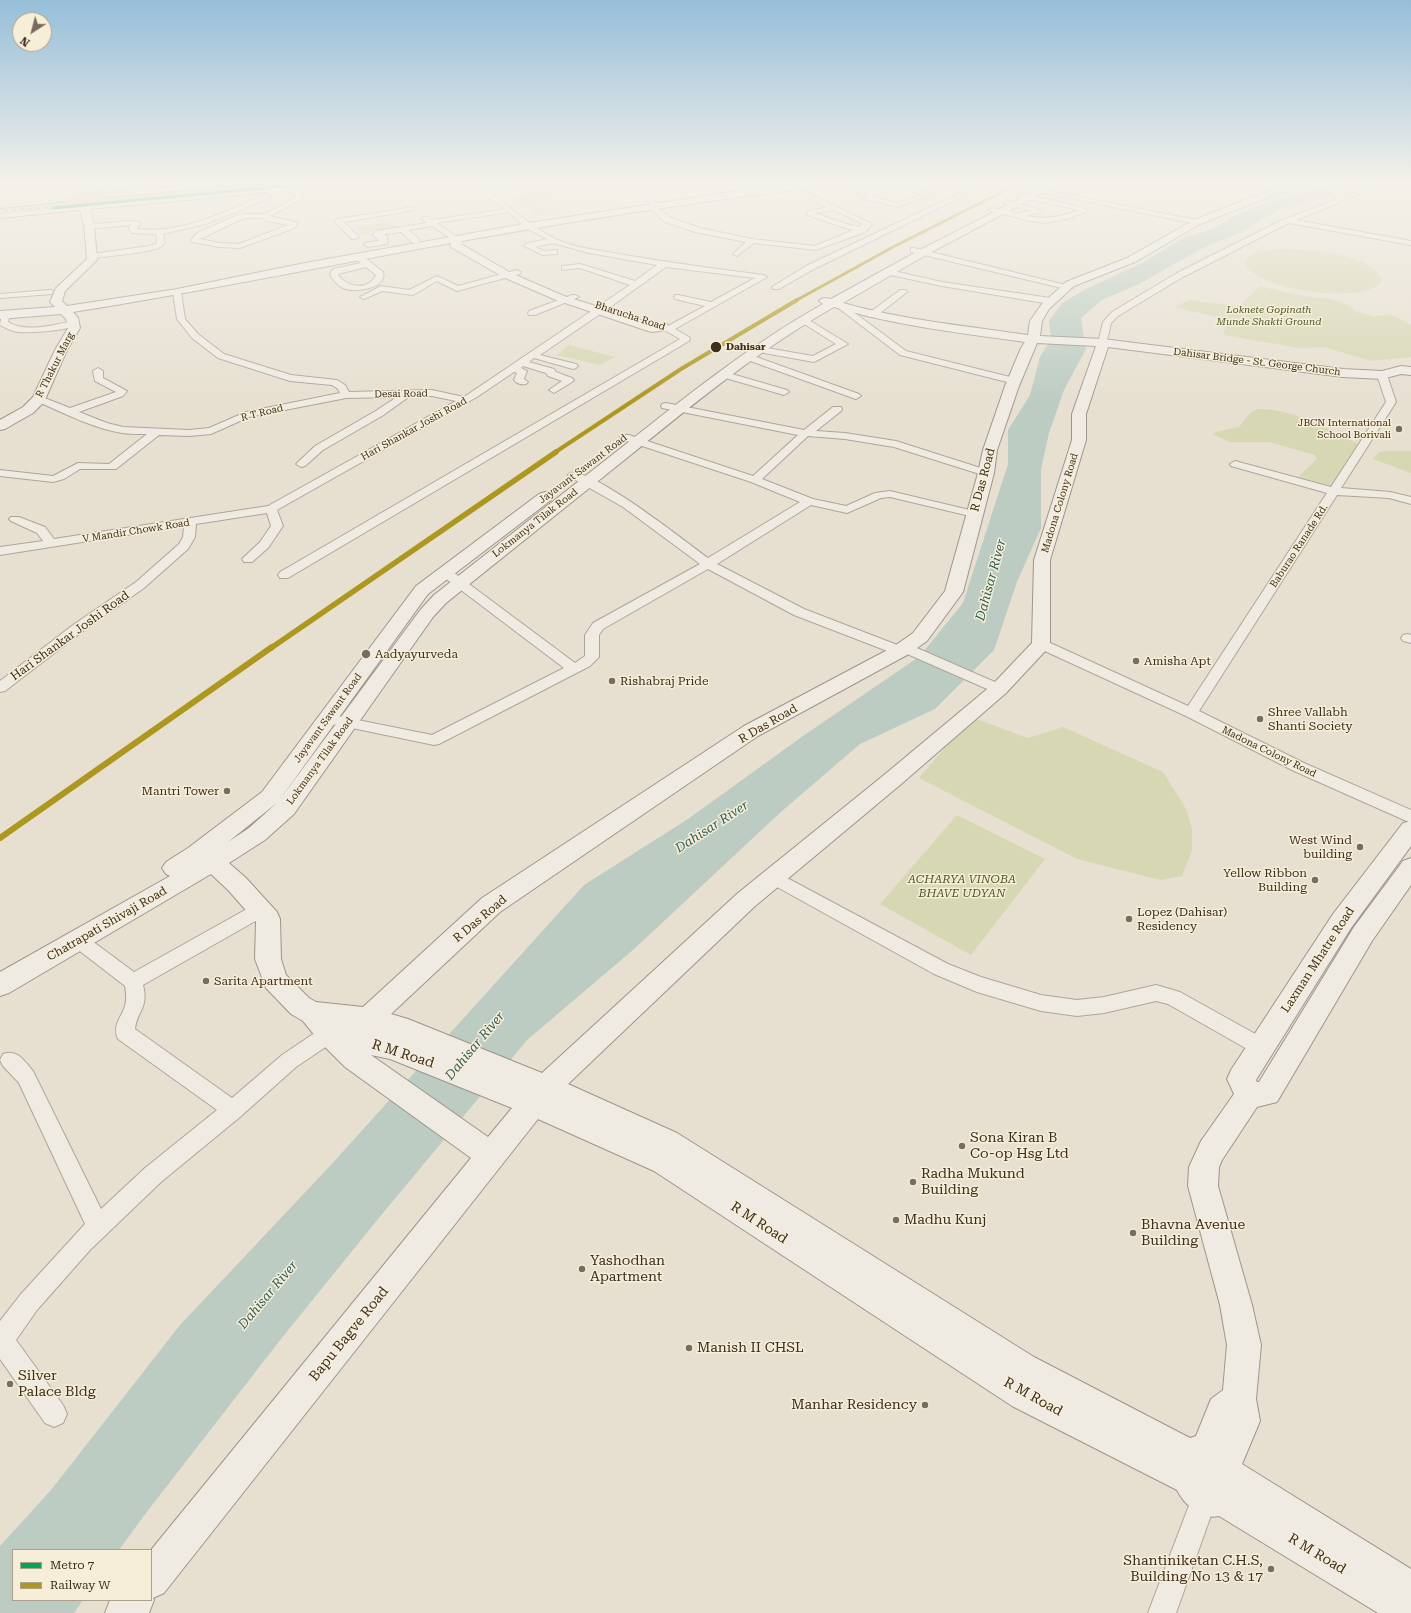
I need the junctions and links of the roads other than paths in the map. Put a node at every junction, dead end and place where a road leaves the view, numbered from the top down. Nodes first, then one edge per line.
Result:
1 (92, 256) edge
2 (331, 256) edge
3 (375, 256) edge
4 (478, 256) edge
5 (619, 256) edge
6 (834, 256) edge
7 (911, 256) edge
8 (912, 256) edge
9 (936, 256) edge
10 (1136, 256) edge
11 (1219, 256) edge
12 (363, 259) junction
13 (321, 263) junction
14 (664, 264) junction
15 (565, 268) dead end
16 (619, 270) dead end
17 (889, 272) junction
18 (331, 273) dead end
19 (512, 273) junction
20 (604, 274) junction
21 (589, 279) dead end
22 (635, 283) junction
23 (776, 286) dead end
24 (1066, 287) junction
25 (619, 291) dead end
26 (50, 292) dead end
27 (177, 292) junction
28 (903, 292) dead end
29 (0, 296) edge
30 (364, 297) dead end
31 (678, 297) dead end
32 (570, 299) junction
33 (1050, 301) junction
34 (832, 303) junction
35 (712, 305) junction
36 (64, 309) junction
37 (600, 310) junction
38 (2, 313) edge
39 (532, 313) dead end
40 (872, 315) junction
41 (804, 320) junction
42 (73, 324) junction
43 (666, 328) junction
44 (1038, 339) junction
45 (1103, 343) junction
46 (767, 351) dead end
47 (532, 356) junction
48 (748, 357) junction
49 (573, 366) dead end
50 (519, 368) junction
51 (98, 371) dead end
52 (1411, 371) edge
53 (725, 375) junction
54 (1382, 375) junction
55 (1015, 381) junction
56 (523, 382) dead end
57 (554, 390) dead end
58 (344, 391) junction
59 (784, 392) dead end
60 (409, 393) junction
61 (856, 396) dead end
62 (39, 399) junction
63 (465, 400) junction
64 (673, 408) junction
65 (837, 410) dead end
66 (69, 412) junction
67 (0, 426) edge
68 (156, 432) junction
69 (806, 433) junction
70 (632, 439) junction
71 (301, 464) dead end
72 (1236, 464) dead end
73 (0, 473) edge
74 (986, 473) junction
75 (581, 479) junction
76 (755, 480) junction
77 (1334, 491) junction
78 (809, 501) junction
79 (1411, 501) edge
80 (271, 509) junction
81 (974, 514) junction
82 (15, 519) dead end
83 (190, 523) junction
84 (50, 544) junction
85 (0, 552) edge
86 (248, 559) dead end
87 (708, 564) junction
88 (445, 572) junction
89 (284, 576) dead end
90 (460, 582) junction
91 (1041, 644) junction
92 (907, 651) junction
93 (574, 669) junction
94 (989, 684) junction
95 (0, 688) edge
96 (1191, 713) junction
97 (328, 719) junction
98 (348, 722) junction
99 (1411, 817) edge
100 (1411, 829) edge
101 (205, 858) junction
102 (1411, 867) edge
103 (774, 877) junction
104 (260, 910) junction
105 (78, 940) junction
106 (0, 974) edge
107 (133, 982) junction
108 (0, 985) edge
109 (312, 1013) junction
110 (368, 1019) junction
111 (329, 1034) junction
112 (396, 1037) junction
113 (1261, 1047) junction
114 (10, 1060) dead end
115 (532, 1092) junction
116 (1249, 1096) junction
117 (234, 1110) junction
118 (492, 1156) junction
119 (98, 1227) junction
120 (0, 1340) edge
121 (54, 1414) dead end
122 (1209, 1475) junction
123 (152, 1579) edge
124 (1397, 1598) edge
125 (134, 1601) edge
126 (124, 1613) edge
127 (1162, 1613) edge

1 - 36 street, R Thakur Marg
2 - 36 street
3 - 12 street
4 - 19 street
5 - 14 street, Bharucha Road
6 - 23 street
7 - 34 street
8 - 17 street, Lokmanya Tilak Road
9 - 24 street
10 - 24 street, R Das Road
11 - 45 street, Madona Colony Road
12 - 12 street
12 - 13 street
13 - 18 street
13 - 27 street
14 - 22 street
14 - 35 street, Bharucha Road
15 - 20 street
16 - 20 street
17 - 33 street
17 - 34 street, Lokmanya Tilak Road
19 - 30 street
19 - 32 street
20 - 21 street
20 - 22 street
22 - 25 street
22 - 37 street, Hari Shankar Joshi Road
24 - 33 street, R Das Road
26 - 29 street
27 - 36 street
27 - 58 street
28 - 40 street
31 - 35 street
32 - 37 street
32 - 39 street
33 - 44 street, R Das Road
34 - 40 street, Dahisar Bridge - St. George Church
34 - 41 street, Lokmanya Tilak Road
34 - 55 street
34 - 64 street
35 - 43 street, Bharucha Road
36 - 38 street
36 - 42 street, R Thakur Marg
37 - 43 street
37 - 47 street, Hari Shankar Joshi Road
38 - 42 street
40 - 44 street, Dahisar Bridge - St. George Church
41 - 46 street
41 - 48 street, Lokmanya Tilak Road
42 - 62 street, R Thakur Marg
43 - 89 street
44 - 45 street, Dahisar Bridge - St. George Church
44 - 55 street, R Das Road
45 - 54 street, Dahisar Bridge - St. George Church
45 - 91 street, Madona Colony Road
47 - 49 street
47 - 50 street, Hari Shankar Joshi Road
48 - 53 street, Lokmanya Tilak Road
48 - 61 street
50 - 56 street
50 - 57 street
50 - 63 street, Hari Shankar Joshi Road
51 - 66 street
52 - 54 street, Dahisar Bridge - St. George Church
53 - 59 street
53 - 64 street, Lokmanya Tilak Road
54 - 77 street, Baburao Ranade Rd.
55 - 74 street, R Das Road
58 - 60 street, Desai Road
58 - 68 street, R T Road
60 - 63 street, Desai Road
60 - 71 street
62 - 66 street, R T Road
62 - 67 street, R Thakur Marg
63 - 80 street, Hari Shankar Joshi Road
64 - 69 street
64 - 70 street, Lokmanya Tilak Road
65 - 69 street
66 - 68 street, R T Road
68 - 73 street
69 - 74 street
69 - 76 street
70 - 75 street, Lokmanya Tilak Road
70 - 76 street
72 - 77 street
74 - 81 street, R Das Road
75 - 87 street
75 - 88 street, Jayavant Sawant Road
75 - 90 street, Lokmanya Tilak Road
76 - 78 street
77 - 79 street
77 - 96 street, Baburao Ranade Rd.
78 - 81 street
78 - 87 street
80 - 83 street, V Mandir Chowk Road
80 - 86 street
81 - 92 street, R Das Road
82 - 84 street
83 - 84 street, V Mandir Chowk Road
83 - 95 street, Hari Shankar Joshi Road
84 - 85 street, V Mandir Chowk Road
87 - 92 street
87 - 93 street
88 - 90 street
88 - 97 street, Jayavant Sawant Road
90 - 93 street
90 - 98 street, Lokmanya Tilak Road
91 - 94 street, Bapu Bagve Road
91 - 96 street, Madona Colony Road
92 - 94 street
92 - 110 street, R Das Road
93 - 98 street
94 - 103 street, Bapu Bagve Road
96 - 99 street, Madona Colony Road
97 - 98 street
97 - 101 street, Jayavant Sawant Road
98 - 101 street, Lokmanya Tilak Road
100 - 113 street, Laxman Mhatre Road
101 - 104 street, R M Road
101 - 105 street, Chatrapati Shivaji Road
101 - 106 street, Chatrapati Shivaji Road
102 - 116 street, Laxman Mhatre Road
103 - 113 street
103 - 115 street, Bapu Bagve Road
104 - 107 street
104 - 109 street, R M Road
105 - 107 street
105 - 108 street, Chatrapati Shivaji Road
107 - 117 street
109 - 110 street, R M Road
109 - 111 street, R M Road
110 - 112 street, R M Road
111 - 112 street, R M Road
111 - 117 street
111 - 118 street
112 - 115 street, R M Road
113 - 116 street, Laxman Mhatre Road
114 - 119 street
115 - 118 street, Bapu Bagve Road
115 - 122 street, R M Road
116 - 122 street
117 - 119 street
118 - 123 street, Bapu Bagve Road
119 - 120 street
120 - 121 street
122 - 124 street, R M Road
122 - 127 street
125 - 126 street

